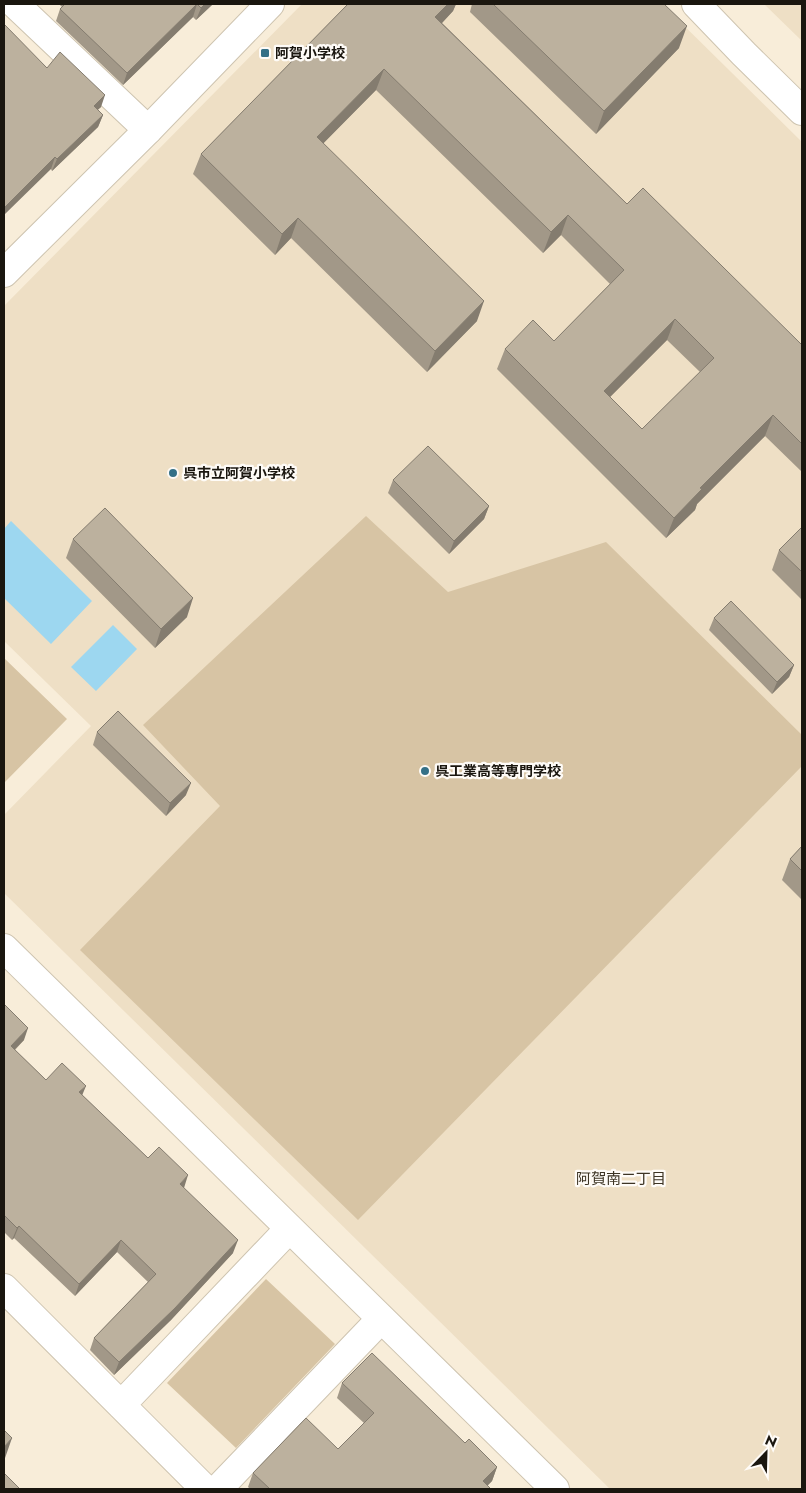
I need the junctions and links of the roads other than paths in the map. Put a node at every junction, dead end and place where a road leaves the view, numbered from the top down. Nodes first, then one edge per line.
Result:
1 (16, 4) edge
2 (270, 4) edge
3 (696, 4) edge
4 (802, 111) edge
5 (148, 130) junction
6 (6, 265) edge
7 (4, 948) edge
8 (290, 1229) junction
9 (4, 1288) edge
10 (381, 1319) junction
11 (121, 1404) junction
12 (205, 1489) edge
13 (218, 1489) edge
14 (555, 1489) edge

1 - 5 street
2 - 5 street
3 - 4 street
5 - 6 street
7 - 8 street
8 - 10 street
8 - 11 street
9 - 11 street
10 - 13 street
10 - 14 street
11 - 12 street

